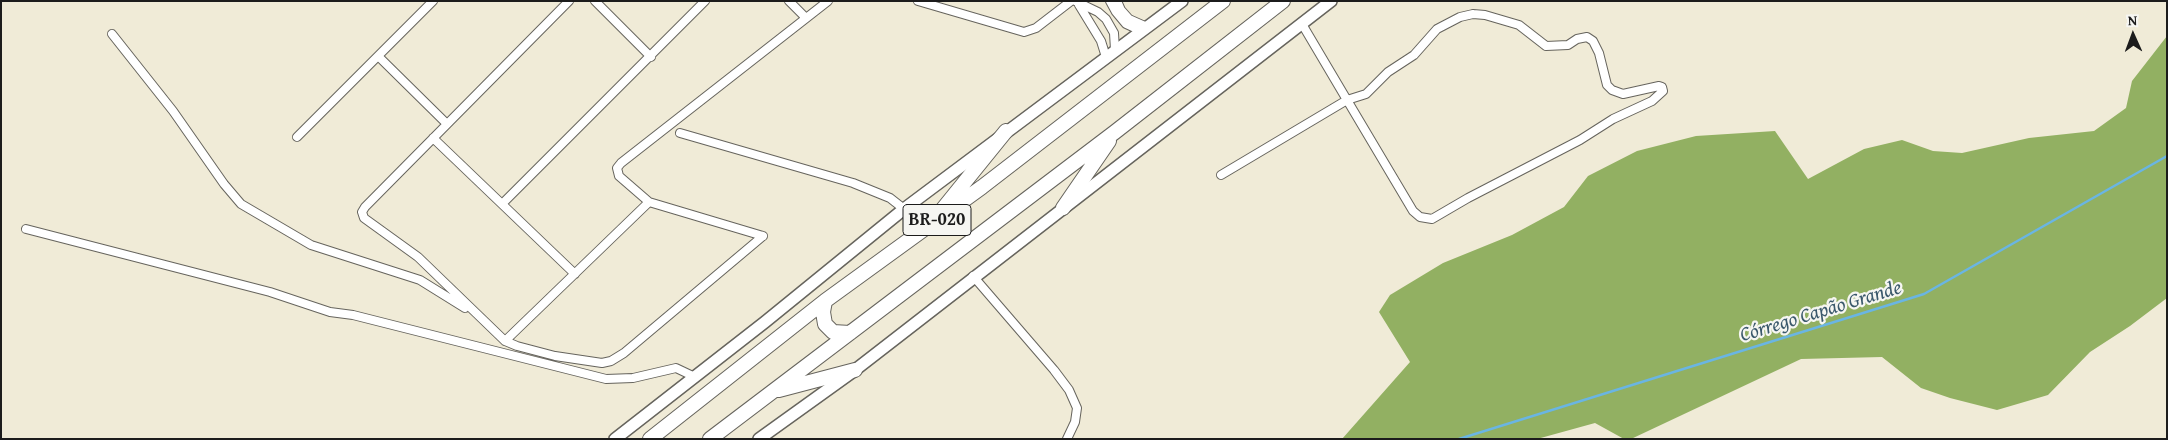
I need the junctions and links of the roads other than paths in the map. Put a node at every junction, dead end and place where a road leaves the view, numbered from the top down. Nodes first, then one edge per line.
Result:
1 (432, 1) edge
2 (569, 1) edge
3 (595, 1) edge
4 (705, 1) edge
5 (789, 1) edge
6 (828, 1) edge
7 (918, 1) edge
8 (1071, 1) edge
9 (1182, 1) edge
10 (1223, 1) edge
11 (1283, 1) edge
12 (1331, 1) edge
13 (1112, 2) edge
14 (1077, 3) edge
15 (1098, 12) junction
16 (1116, 12) junction
17 (806, 18) junction
18 (1106, 19) junction
19 (1302, 24) junction
20 (1144, 29) junction
21 (112, 34) dead end
22 (1111, 54) junction
23 (378, 56) junction
24 (651, 56) junction
25 (1347, 100) junction
26 (447, 124) junction
27 (1006, 131) junction
28 (1115, 132) junction
29 (680, 133) dead end
30 (297, 137) dead end
31 (433, 138) junction
32 (1221, 175) dead end
33 (649, 202) junction
34 (502, 204) junction
35 (904, 208) junction
36 (1063, 208) junction
37 (929, 226) junction
38 (26, 229) dead end
39 (575, 274) junction
40 (974, 276) junction
41 (825, 301) junction
42 (480, 317) junction
43 (850, 333) junction
44 (505, 341) junction
45 (855, 370) junction
46 (694, 377) junction
47 (771, 392) junction
48 (615, 439) edge
49 (650, 439) edge
50 (710, 439) edge
51 (759, 439) edge
52 (1067, 439) edge

1 - 23 street
2 - 26 street
3 - 24 street
4 - 24 street
5 - 17 street
6 - 17 street
7 - 8 street
9 - 20 main road
10 - 37 highway, BR-020
11 - 28 highway, BR-020
12 - 19 main road
13 - 15 street
13 - 16 street
13 - 20 street
14 - 15 street
14 - 22 street
15 - 18 street
16 - 18 street
16 - 20 street
17 - 33 street
18 - 22 street
19 - 25 street
19 - 36 main road
20 - 22 main road
21 - 42 street
22 - 27 main road
23 - 26 street
23 - 30 street
24 - 34 street
25 - 25 street
25 - 32 street
26 - 31 street
27 - 35 main road
27 - 37 highway
28 - 36 highway
28 - 43 highway, BR-020
29 - 35 street
31 - 34 street
31 - 42 street
33 - 39 street
33 - 44 street
34 - 39 street
35 - 46 main road
36 - 40 main road
37 - 41 highway, BR-020
38 - 46 street
39 - 44 street
40 - 45 main road
40 - 52 street
41 - 43 highway
41 - 49 highway, BR-020
42 - 44 street
43 - 47 highway, BR-020
45 - 47 highway
45 - 51 main road
46 - 48 main road
47 - 50 highway, BR-020

